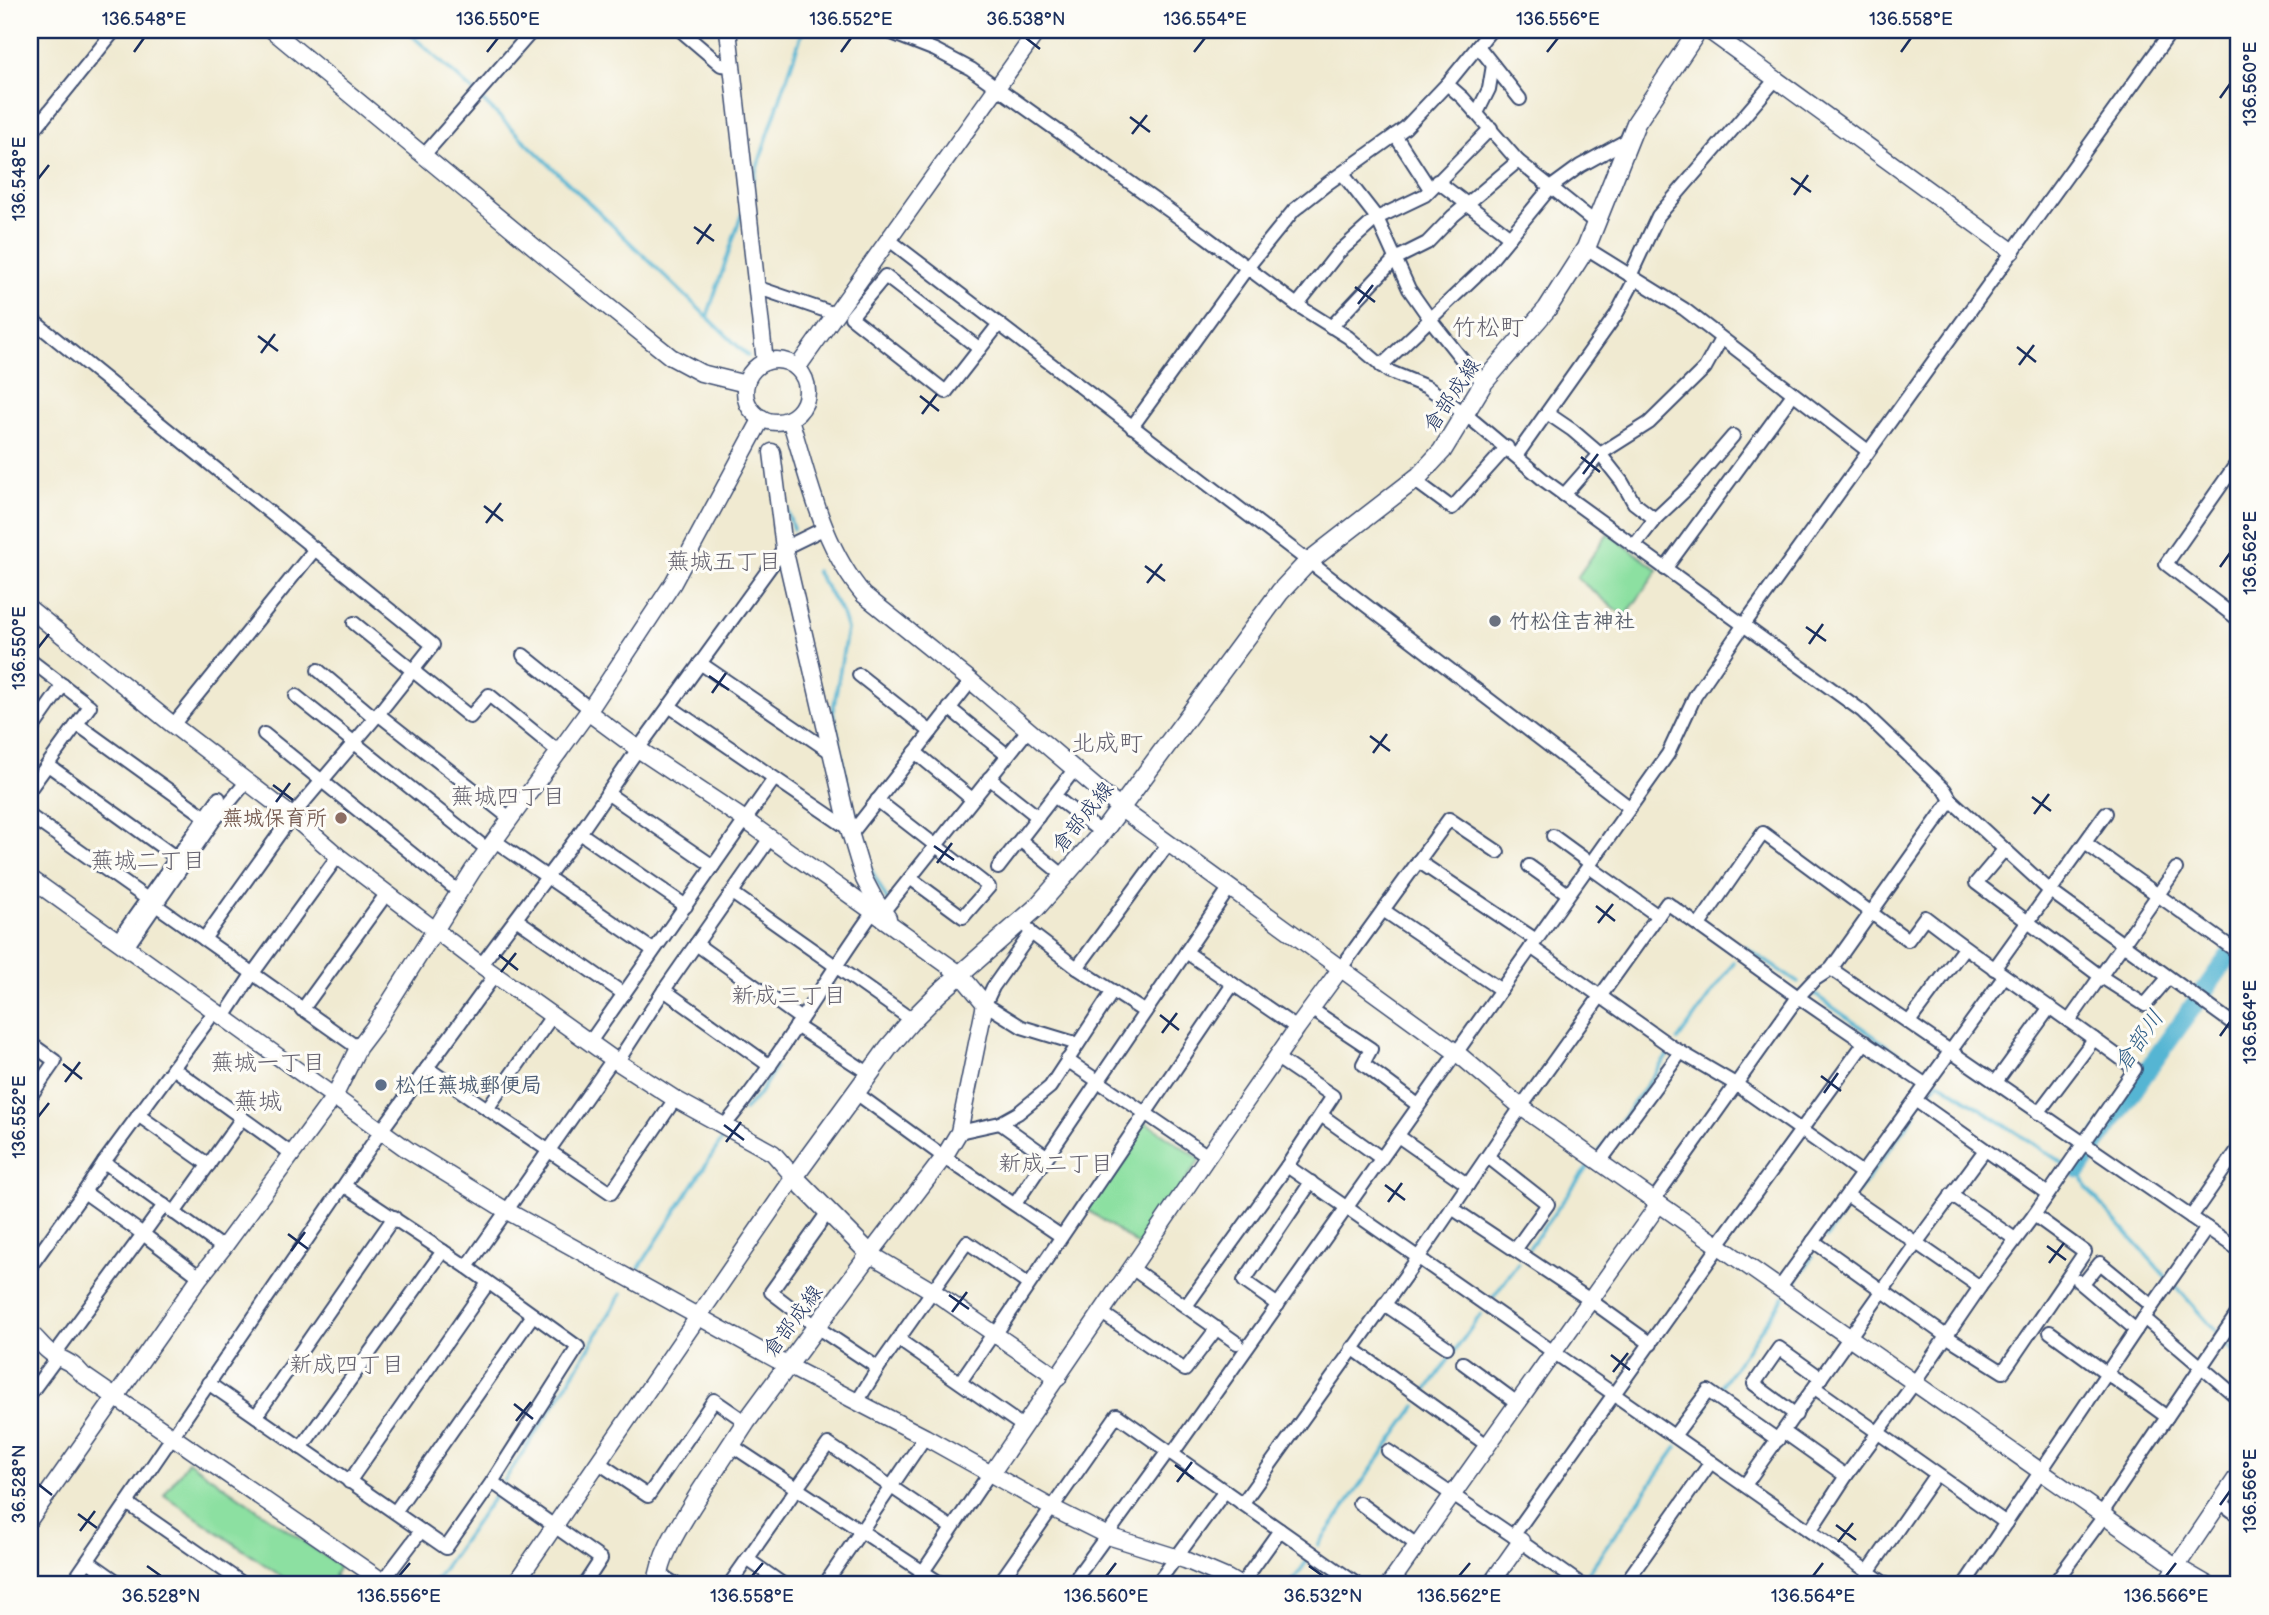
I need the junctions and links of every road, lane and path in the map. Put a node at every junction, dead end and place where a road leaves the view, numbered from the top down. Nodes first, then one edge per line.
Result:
1 (115, 30) edge
2 (272, 30) edge
3 (533, 30) edge
4 (680, 30) edge
5 (728, 30) edge
6 (884, 30) edge
7 (1491, 30) edge
8 (1698, 30) edge
9 (1708, 30) edge
10 (2172, 30) edge
11 (1033, 31) edge
12 (1478, 46) junction
13 (1493, 65) junction
14 (732, 66) junction
15 (1776, 79) junction
16 (1447, 84) junction
17 (996, 87) junction
18 (1520, 99) dead end
19 (1477, 113) junction
20 (1491, 128) junction
21 (30, 135) edge
22 (1395, 135) junction
23 (1629, 139) junction
24 (424, 155) junction
25 (1518, 161) junction
26 (1342, 173) junction
27 (1434, 185) junction
28 (1550, 188) junction
29 (1468, 204) junction
30 (1377, 218) junction
31 (1597, 224) junction
32 (1510, 237) junction
33 (888, 239) junction
34 (1586, 248) junction
35 (2012, 251) junction
36 (1395, 259) junction
37 (1247, 268) junction
38 (1632, 277) junction
39 (756, 287) junction
40 (1297, 305) junction
41 (835, 314) junction
42 (30, 318) edge
43 (1430, 319) junction
44 (999, 324) junction
45 (1331, 327) junction
46 (1721, 339) junction
47 (980, 349) junction
48 (765, 362) junction
49 (1381, 366) junction
50 (797, 368) junction
51 (1484, 382) junction
52 (746, 384) junction
53 (1793, 394) junction
54 (1464, 413) junction
55 (1547, 413) junction
56 (762, 418) junction
57 (790, 419) junction
58 (1132, 427) junction
59 (1733, 436) dead end
60 (1512, 451) junction
61 (1868, 451) junction
62 (772, 452) dead end
63 (1600, 454) junction
64 (2239, 460) edge
65 (1414, 480) junction
66 (1564, 495) junction
67 (1655, 519) junction
68 (825, 528) junction
69 (1634, 546) junction
70 (784, 548) junction
71 (315, 549) junction
72 (1308, 562) junction
73 (1665, 569) junction
74 (30, 609) edge
75 (2239, 620) edge
76 (354, 623) dead end
77 (1743, 626) junction
78 (523, 654) dead end
79 (30, 660) edge
80 (700, 663) junction
81 (318, 670) dead end
82 (413, 671) junction
83 (859, 675) dead end
84 (971, 681) junction
85 (63, 685) junction
86 (296, 696) dead end
87 (669, 706) junction
88 (949, 708) junction
89 (589, 711) junction
90 (377, 716) junction
91 (77, 724) junction
92 (173, 725) junction
93 (1028, 730) junction
94 (30, 732) edge
95 (931, 732) junction
96 (264, 734) dead end
97 (355, 742) junction
98 (638, 749) junction
99 (915, 752) junction
100 (560, 753) junction
101 (832, 753) junction
102 (1007, 755) junction
103 (48, 765) junction
104 (1074, 770) junction
105 (989, 778) junction
106 (774, 779) junction
107 (247, 781) junction
108 (322, 781) junction
109 (30, 789) edge
110 (607, 793) junction
111 (1054, 796) junction
112 (219, 798) dead end
113 (972, 799) junction
114 (877, 800) junction
115 (1951, 800) junction
116 (1629, 807) junction
117 (1120, 808) junction
118 (2106, 813) dead end
119 (30, 816) edge
120 (292, 816) junction
121 (1038, 817) junction
122 (209, 819) junction
123 (511, 819) junction
124 (745, 820) junction
125 (850, 832) junction
126 (580, 833) junction
127 (1102, 833) junction
128 (1553, 836) dead end
129 (770, 838) junction
130 (1020, 840) junction
131 (2085, 843) junction
132 (1168, 844) junction
133 (492, 845) junction
134 (935, 847) junction
135 (2004, 850) junction
136 (1498, 852) dead end
137 (338, 856) junction
138 (180, 861) junction
139 (1418, 861) junction
140 (1589, 864) junction
141 (713, 866) junction
142 (1529, 866) dead end
143 (998, 868) dead end
144 (2176, 869) dead end
145 (1064, 876) junction
146 (548, 877) junction
147 (30, 878) edge
148 (911, 878) junction
149 (1230, 887) junction
150 (2050, 891) junction
151 (459, 892) junction
152 (387, 893) junction
153 (732, 893) junction
154 (1568, 894) junction
155 (2158, 895) junction
156 (153, 902) junction
157 (686, 906) junction
158 (1383, 910) junction
159 (878, 912) junction
160 (1872, 912) junction
161 (1658, 916) junction
162 (516, 919) junction
163 (2028, 922) junction
164 (1699, 925) junction
165 (1026, 927) junction
166 (436, 929) junction
167 (204, 939) junction
168 (1534, 943) junction
169 (122, 944) junction
170 (696, 944) junction
171 (2122, 944) junction
172 (1964, 948) junction
173 (653, 950) junction
174 (2236, 950) edge
175 (1186, 952) junction
176 (481, 965) junction
177 (834, 967) junction
178 (1077, 968) junction
179 (1341, 968) junction
180 (1831, 969) junction
181 (253, 973) junction
182 (1999, 973) junction
183 (960, 974) junction
184 (495, 975) junction
185 (2101, 976) junction
186 (2168, 978) junction
187 (1233, 984) junction
188 (664, 990) junction
189 (1500, 990) junction
190 (1112, 991) junction
191 (624, 994) junction
192 (1600, 996) junction
193 (1798, 997) junction
194 (985, 1004) junction
195 (2050, 1007) junction
196 (1311, 1009) junction
197 (302, 1010) junction
198 (1145, 1012) junction
199 (219, 1014) junction
200 (552, 1016) junction
201 (912, 1020) junction
202 (1909, 1021) junction
203 (2069, 1021) junction
204 (799, 1023) junction
205 (1297, 1028) junction
206 (2239, 1028) edge
207 (2094, 1038) junction
208 (590, 1042) junction
209 (1865, 1042) junction
210 (30, 1044) edge
211 (1077, 1044) junction
212 (358, 1048) junction
213 (1949, 1051) junction
214 (1681, 1052) junction
215 (1457, 1053) junction
216 (1277, 1058) junction
217 (615, 1060) junction
218 (1067, 1060) junction
219 (770, 1066) junction
220 (173, 1068) junction
221 (427, 1068) junction
222 (870, 1074) junction
223 (1097, 1082) junction
224 (1996, 1082) junction
225 (1925, 1084) junction
226 (1737, 1085) junction
227 (856, 1093) junction
228 (30, 1097) edge
229 (334, 1097) junction
230 (675, 1099) junction
231 (1914, 1100) junction
232 (1418, 1105) junction
233 (1521, 1107) junction
234 (487, 1109) junction
235 (1144, 1113) junction
236 (2038, 1113) junction
237 (138, 1115) junction
238 (1321, 1115) junction
239 (242, 1118) junction
240 (1000, 1123) junction
241 (725, 1125) junction
242 (1801, 1129) junction
243 (381, 1131) junction
244 (959, 1132) junction
245 (1398, 1136) junction
246 (2089, 1147) junction
247 (2239, 1148) edge
248 (1985, 1150) junction
249 (548, 1152) junction
250 (292, 1154) junction
251 (1046, 1156) junction
252 (944, 1157) junction
253 (1208, 1157) junction
254 (1488, 1157) junction
255 (1381, 1158) junction
256 (104, 1162) junction
257 (1599, 1163) junction
258 (209, 1165) junction
259 (1287, 1166) junction
260 (1862, 1173) junction
261 (794, 1177) junction
262 (1311, 1182) junction
263 (1468, 1185) junction
264 (345, 1186) junction
265 (84, 1192) junction
266 (2048, 1194) junction
267 (1847, 1195) junction
268 (1951, 1195) junction
269 (1656, 1203) junction
270 (1015, 1205) junction
271 (1348, 1206) junction
272 (1452, 1208) junction
273 (169, 1209) junction
274 (507, 1211) junction
275 (828, 1212) junction
276 (2034, 1215) junction
277 (394, 1217) junction
278 (2191, 1217) junction
279 (2207, 1228) junction
280 (143, 1234) junction
281 (1061, 1236) junction
282 (2015, 1239) junction
283 (1813, 1241) junction
284 (1917, 1242) junction
285 (1720, 1245) junction
286 (223, 1248) junction
287 (1515, 1250) junction
288 (2239, 1250) edge
289 (443, 1251) junction
290 (870, 1254) junction
291 (1418, 1258) junction
292 (30, 1266) edge
293 (467, 1267) junction
294 (1133, 1269) junction
295 (2069, 1275) junction
296 (200, 1277) junction
297 (488, 1283) junction
298 (1028, 1284) junction
299 (2083, 1284) junction
300 (1780, 1287) junction
301 (1980, 1287) junction
302 (1883, 1290) junction
303 (934, 1292) junction
304 (1590, 1300) junction
305 (1384, 1304) junction
306 (1278, 1305) junction
307 (1186, 1306) junction
308 (2152, 1306) junction
309 (2239, 1311) edge
310 (1102, 1313) junction
311 (533, 1315) junction
312 (700, 1316) junction
313 (2144, 1318) junction
314 (818, 1328) junction
315 (1217, 1328) junction
316 (2136, 1330) junction
317 (2050, 1332) dead end
318 (30, 1334) edge
319 (994, 1334) junction
320 (1946, 1336) junction
321 (1851, 1337) junction
322 (899, 1340) junction
323 (1237, 1343) dead end
324 (1651, 1344) junction
325 (1447, 1347) dead end
326 (1352, 1348) junction
327 (1553, 1354) junction
328 (56, 1356) junction
329 (1463, 1363) dead end
330 (2201, 1366) junction
331 (788, 1367) junction
332 (878, 1368) junction
333 (2107, 1373) junction
334 (1058, 1378) junction
335 (960, 1382) junction
336 (1915, 1382) junction
337 (208, 1383) junction
338 (1818, 1383) junction
339 (32, 1388) edge
340 (1615, 1394) junction
341 (115, 1396) junction
342 (2239, 1399) edge
343 (857, 1402) junction
344 (1516, 1402) junction
345 (1796, 1415) junction
346 (256, 1416) junction
347 (2166, 1417) junction
348 (746, 1422) junction
349 (1024, 1427) junction
350 (1877, 1433) junction
351 (173, 1436) junction
352 (1674, 1436) junction
353 (1781, 1436) junction
354 (925, 1437) junction
355 (731, 1445) junction
356 (1487, 1445) junction
357 (301, 1448) junction
358 (1388, 1451) dead end
359 (1170, 1453) junction
360 (1711, 1462) junction
361 (599, 1463) junction
362 (2042, 1470) junction
363 (990, 1474) junction
364 (1936, 1474) junction
365 (2239, 1474) edge
366 (1846, 1476) junction
367 (349, 1482) junction
368 (492, 1482) junction
369 (1745, 1485) junction
370 (891, 1486) junction
371 (797, 1489) junction
372 (1224, 1491) junction
373 (1452, 1495) junction
374 (2220, 1502) junction
375 (127, 1503) junction
376 (1359, 1503) dead end
377 (1242, 1504) junction
378 (1052, 1508) junction
379 (395, 1513) junction
380 (2105, 1516) junction
381 (2239, 1517) edge
382 (30, 1519) edge
383 (2006, 1523) junction
384 (556, 1526) junction
385 (952, 1528) junction
386 (1280, 1530) junction
387 (421, 1531) junction
388 (860, 1531) junction
389 (1810, 1531) junction
390 (1107, 1535) junction
391 (1517, 1538) junction
392 (1417, 1545) junction
393 (1176, 1557) junction
394 (747, 1559) junction
395 (88, 1561) junction
396 (2177, 1567) junction
397 (1868, 1572) junction
398 (923, 1573) junction
399 (658, 1579) edge
400 (384, 1584) edge
401 (71, 1585) edge
402 (122, 1585) edge
403 (245, 1585) edge
404 (514, 1585) edge
405 (584, 1585) edge
406 (677, 1585) edge
407 (729, 1585) edge
408 (784, 1585) edge
409 (839, 1585) edge
410 (914, 1585) edge
411 (943, 1585) edge
412 (998, 1585) edge
413 (1070, 1585) edge
414 (1156, 1585) edge
415 (1240, 1585) edge
416 (1359, 1585) edge
417 (1389, 1585) edge
418 (1490, 1585) edge
419 (1582, 1585) edge
420 (1624, 1585) edge
421 (1887, 1585) edge
422 (1964, 1585) edge
423 (2053, 1585) edge
424 (2164, 1585) edge
425 (2208, 1585) edge

1 - 21 street
2 - 24 street
3 - 24 street
4 - 14 street
5 - 14 street
6 - 17 street
7 - 12 street
8 - 23 main road, 倉部成線
9 - 15 street
10 - 35 street
11 - 17 street
12 - 13 street
12 - 16 street
13 - 18 street
13 - 19 street
14 - 39 street
15 - 35 street
15 - 38 street
16 - 19 street
16 - 22 street
17 - 33 street
17 - 37 street
19 - 20 street
20 - 25 street
20 - 27 street
22 - 26 street
22 - 27 street
23 - 28 street
23 - 31 main road, 倉部成線
24 - 52 street
25 - 28 street
25 - 29 street
26 - 30 street
26 - 37 street
27 - 29 street
27 - 30 street
28 - 31 street
28 - 32 street
29 - 32 street
29 - 36 street
30 - 36 street
30 - 40 street
31 - 34 main road, 倉部成線
32 - 43 street
33 - 41 street
33 - 44 street
34 - 38 street
34 - 51 main road, 倉部成線
35 - 61 street
36 - 43 street
36 - 45 street
37 - 40 street
37 - 58 street
38 - 46 street
38 - 55 street
39 - 41 street
39 - 48 street
40 - 45 street
41 - 50 street
42 - 71 street
43 - 49 street
43 - 51 street
44 - 47 street
44 - 58 street
45 - 49 street
46 - 53 street
46 - 63 street
47 - 47 street
48 - 50 street
48 - 52 street
49 - 54 street
50 - 57 street
51 - 54 main road, 倉部成線
52 - 56 street
53 - 61 street
53 - 73 street
54 - 60 street
54 - 65 main road, 倉部成線
55 - 60 street
55 - 63 street
56 - 57 street
56 - 89 street
57 - 68 street
58 - 72 street
59 - 67 street
60 - 65 street
60 - 66 street
61 - 77 street
62 - 70 street
63 - 66 street
63 - 67 street
64 - 75 street
65 - 72 main road, 倉部成線
66 - 69 street
67 - 69 street
68 - 70 street
68 - 84 street
69 - 73 street
70 - 80 street
70 - 101 street
71 - 82 street
71 - 92 street
72 - 116 street
72 - 117 main road, 倉部成線
73 - 77 street
74 - 92 street
76 - 82 street
77 - 115 street
77 - 116 street
78 - 89 street
79 - 85 street
80 - 87 street
80 - 101 street
81 - 90 street
82 - 90 street
82 - 100 street
83 - 95 street
84 - 88 street
84 - 93 street
85 - 91 street
85 - 94 street
86 - 97 street
87 - 98 street
87 - 106 street
88 - 95 street
88 - 102 street
89 - 98 street
89 - 100 street
90 - 97 street
90 - 123 street
91 - 103 street
91 - 122 street
92 - 107 street
93 - 102 street
93 - 104 street
95 - 99 street
96 - 108 street
97 - 108 street
97 - 133 street
98 - 110 street
98 - 124 street
99 - 113 street
99 - 114 street
100 - 123 street
101 - 125 street
102 - 105 street
103 - 109 street
103 - 138 street
104 - 111 street
104 - 117 street
105 - 113 street
105 - 121 street
106 - 124 street
106 - 125 street
107 - 120 street
107 - 122 street
108 - 120 street
108 - 151 street
110 - 126 street
110 - 141 street
111 - 121 street
111 - 127 street
112 - 122 street
113 - 134 street
114 - 125 street
114 - 134 street
115 - 135 street
115 - 160 street
116 - 140 street
117 - 127 main road, 倉部成線
117 - 132 street
118 - 131 street
119 - 156 street
120 - 137 street
120 - 167 street
121 - 130 street
122 - 138 street
123 - 133 street
124 - 129 street
124 - 141 street
125 - 159 street
126 - 146 street
126 - 157 street
127 - 145 main road, 倉部成線
128 - 140 street
129 - 153 street
129 - 159 street
130 - 143 street
130 - 145 street
131 - 150 street
131 - 155 street
132 - 149 street
132 - 178 street
133 - 146 street
133 - 151 street
134 - 148 street
134 - 148 street
135 - 150 street
135 - 163 street
136 - 139 street
137 - 152 street
137 - 181 street
138 - 156 street
139 - 158 street
139 - 168 street
140 - 154 street
140 - 161 street
141 - 157 street
142 - 154 street
144 - 155 street
145 - 165 main road, 倉部成線
146 - 162 street
146 - 173 street
147 - 169 street
148 - 159 street
149 - 175 street
149 - 179 street
150 - 163 street
150 - 171 street
151 - 166 street
152 - 166 street
152 - 197 street
153 - 170 street
153 - 177 street
154 - 168 street
155 - 171 street
155 - 174 street
156 - 167 street
156 - 169 street
157 - 173 street
158 - 179 street
158 - 189 street
159 - 177 street
159 - 183 street
160 - 164 street
160 - 172 street
160 - 180 street
161 - 164 street
161 - 192 street
162 - 176 street
162 - 191 street
163 - 182 street
163 - 185 street
164 - 193 street
165 - 178 street
165 - 183 main road, 倉部成線
165 - 194 street
166 - 176 street
166 - 212 street
167 - 181 street
168 - 189 street
168 - 192 street
169 - 199 street
170 - 188 street
170 - 204 street
171 - 185 street
171 - 186 street
172 - 182 street
172 - 202 street
173 - 191 street
175 - 187 street
175 - 198 street
176 - 184 street
177 - 201 street
177 - 204 street
178 - 190 street
179 - 196 street
179 - 215 street
180 - 193 street
180 - 202 street
181 - 197 street
181 - 199 street
182 - 195 street
182 - 213 street
183 - 194 street
183 - 201 main road, 倉部成線
184 - 200 street
184 - 221 street
185 - 186 street
185 - 203 street
186 - 206 street
187 - 205 street
187 - 235 street
188 - 217 street
188 - 219 street
189 - 215 street
190 - 198 street
190 - 211 street
191 - 208 street
192 - 214 street
192 - 233 street
193 - 209 street
193 - 226 street
194 - 211 street
194 - 244 street
195 - 203 street
195 - 224 street
196 - 205 street
196 - 232 street
197 - 212 street
198 - 223 street
199 - 220 street
199 - 229 street
200 - 208 street
200 - 234 street
201 - 222 main road, 倉部成線
202 - 213 street
203 - 207 street
204 - 219 street
204 - 222 street
205 - 216 street
207 - 236 street
207 - 246 street
208 - 217 street
209 - 225 street
209 - 242 street
210 - 228 street
211 - 218 street
212 - 229 street
213 - 224 street
213 - 225 street
214 - 226 street
214 - 257 street
215 - 232 street
215 - 233 street
216 - 238 street
216 - 253 street
217 - 230 street
217 - 249 street
218 - 223 street
218 - 240 street
219 - 241 street
220 - 237 street
220 - 239 street
221 - 234 street
221 - 243 street
222 - 227 main road, 倉部成線
223 - 235 street
223 - 251 street
224 - 236 street
225 - 231 street
226 - 242 street
226 - 269 street
227 - 252 street
227 - 261 main road, 倉部成線
229 - 243 street
229 - 250 street
230 - 241 street
230 - 249 street
231 - 248 street
231 - 260 street
232 - 245 street
233 - 254 street
233 - 257 street
234 - 249 street
235 - 253 street
235 - 281 street
236 - 246 street
237 - 256 street
237 - 258 street
238 - 255 street
238 - 259 street
239 - 250 street
239 - 258 street
240 - 244 street
240 - 251 street
241 - 261 street
242 - 260 street
242 - 285 street
243 - 264 street
243 - 274 street
244 - 252 street
245 - 255 street
245 - 263 street
246 - 266 street
246 - 278 street
247 - 278 street
248 - 266 street
248 - 268 street
249 - 274 street
250 - 286 street
251 - 270 street
252 - 270 street
252 - 290 street
253 - 294 street
254 - 263 street
254 - 287 street
255 - 271 street
256 - 265 street
256 - 273 street
257 - 269 street
258 - 273 street
259 - 262 street
259 - 307 street
260 - 267 street
261 - 275 main road
261 - 312 street
262 - 271 street
262 - 306 street
263 - 272 street
264 - 277 street
264 - 337 street
265 - 280 street
265 - 292 street
266 - 276 street
267 - 283 street
267 - 284 street
268 - 282 street
268 - 284 street
269 - 285 street
269 - 304 street
270 - 281 street
271 - 291 street
271 - 306 street
272 - 287 street
272 - 291 street
273 - 280 street
273 - 286 street
274 - 293 street
274 - 312 street
275 - 290 main road
275 - 314 street
276 - 282 street
276 - 295 street
277 - 289 street
277 - 346 street
278 - 279 street
279 - 288 street
279 - 308 street
280 - 296 street
280 - 328 street
281 - 298 street
282 - 301 street
283 - 300 street
283 - 302 street
284 - 301 street
284 - 302 street
285 - 300 street
285 - 324 street
286 - 296 street
287 - 304 street
289 - 293 street
289 - 357 street
290 - 303 street
290 - 314 main road, 倉部成線
291 - 305 street
291 - 327 street
293 - 297 street
294 - 307 street
294 - 310 street
295 - 299 street
295 - 320 street
296 - 341 street
297 - 311 street
297 - 367 street
298 - 303 street
298 - 319 street
299 - 308 street
299 - 316 street
300 - 321 street
301 - 320 street
302 - 320 street
302 - 321 street
303 - 319 street
303 - 322 street
304 - 324 street
304 - 327 street
305 - 325 street
305 - 326 street
306 - 359 street
307 - 315 street
308 - 313 street
309 - 330 street
310 - 315 street
310 - 334 street
311 - 368 street
311 - 379 street
312 - 331 street
312 - 361 street
313 - 316 street
313 - 330 street
314 - 331 main road, 倉部成線
314 - 332 street
315 - 323 street
316 - 333 street
317 - 333 street
318 - 328 street
319 - 334 street
319 - 335 street
320 - 336 street
321 - 336 street
321 - 338 street
322 - 332 street
322 - 335 street
324 - 340 street
326 - 356 street
326 - 377 street
327 - 340 street
327 - 344 street
328 - 339 street
328 - 341 street
329 - 344 street
330 - 342 street
330 - 347 street
331 - 343 street
331 - 348 main road, 倉部成線
332 - 343 street
333 - 347 street
333 - 362 street
334 - 349 street
335 - 349 street
336 - 350 street
336 - 362 street
337 - 346 street
337 - 351 street
338 - 345 street
338 - 345 street
338 - 350 street
340 - 352 street
340 - 391 street
341 - 351 street
341 - 382 street
343 - 354 street
344 - 356 street
345 - 353 street
346 - 357 street
347 - 380 street
348 - 355 main road, 倉部成線
348 - 361 street
349 - 363 street
350 - 364 street
350 - 366 street
351 - 375 street
351 - 400 street
352 - 353 street
352 - 360 street
353 - 366 street
353 - 369 street
354 - 363 street
354 - 370 street
355 - 371 street
355 - 399 main road, 倉部成線
356 - 373 street
357 - 367 street
358 - 373 street
359 - 372 street
359 - 378 street
359 - 390 street
360 - 369 street
360 - 420 street
361 - 384 street
362 - 380 street
362 - 383 street
363 - 378 street
363 - 385 street
364 - 383 street
364 - 397 street
365 - 374 street
366 - 389 street
367 - 379 street
368 - 384 street
368 - 387 street
369 - 389 street
370 - 371 street
370 - 385 street
370 - 388 street
371 - 388 street
371 - 394 street
372 - 377 street
372 - 393 street
373 - 391 street
373 - 392 street
374 - 381 street
374 - 396 street
375 - 395 street
375 - 403 street
376 - 392 street
377 - 386 street
378 - 390 street
378 - 412 street
379 - 387 street
380 - 396 street
380 - 423 street
383 - 422 street
384 - 404 street
384 - 405 street
385 - 398 street
386 - 415 street
386 - 416 street
387 - 400 street
388 - 398 street
388 - 409 street
389 - 397 street
390 - 393 street
390 - 413 street
391 - 418 street
391 - 419 street
392 - 417 street
393 - 414 street
393 - 415 street
394 - 407 street
394 - 408 street
395 - 401 street
395 - 402 street
396 - 424 street
396 - 425 street
397 - 421 street
398 - 410 street
398 - 411 street
399 - 406 street

